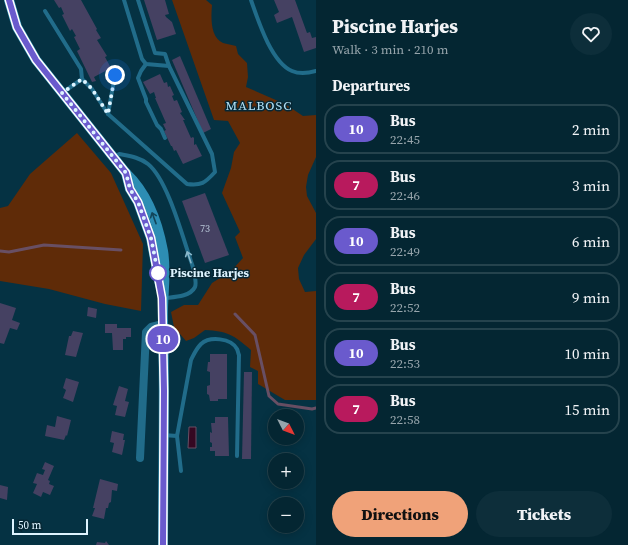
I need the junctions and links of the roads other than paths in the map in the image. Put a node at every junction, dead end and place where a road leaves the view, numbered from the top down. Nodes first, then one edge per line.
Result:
1 (9, 0) edge
2 (124, 0) edge
3 (138, 0) edge
4 (251, 0) edge
5 (45, 11) dead end
6 (146, 64) junction
7 (169, 66) junction
8 (316, 71) edge
9 (115, 75) dead end
10 (82, 79) junction
11 (62, 93) junction
12 (108, 114) junction
13 (165, 138) dead end
14 (114, 157) junction
15 (162, 298) junction
16 (163, 324) junction
17 (163, 435) junction
18 (177, 436) junction
19 (236, 456) dead end
20 (140, 458) dead end
21 (181, 471) dead end
22 (163, 545) edge

1 - 11 main road
2 - 6 lane
3 - 7 lane
4 - 8 lane
5 - 10 lane
6 - 7 lane
6 - 13 lane
7 - 12 lane
9 - 12 lane
10 - 11 lane
10 - 12 lane
11 - 14 main road
14 - 15 main road
15 -> 14 lane
15 - 16 main road
16 - 17 main road
16 - 20 street
17 - 18 lane
17 - 22 main road
18 - 19 lane
18 - 21 lane

